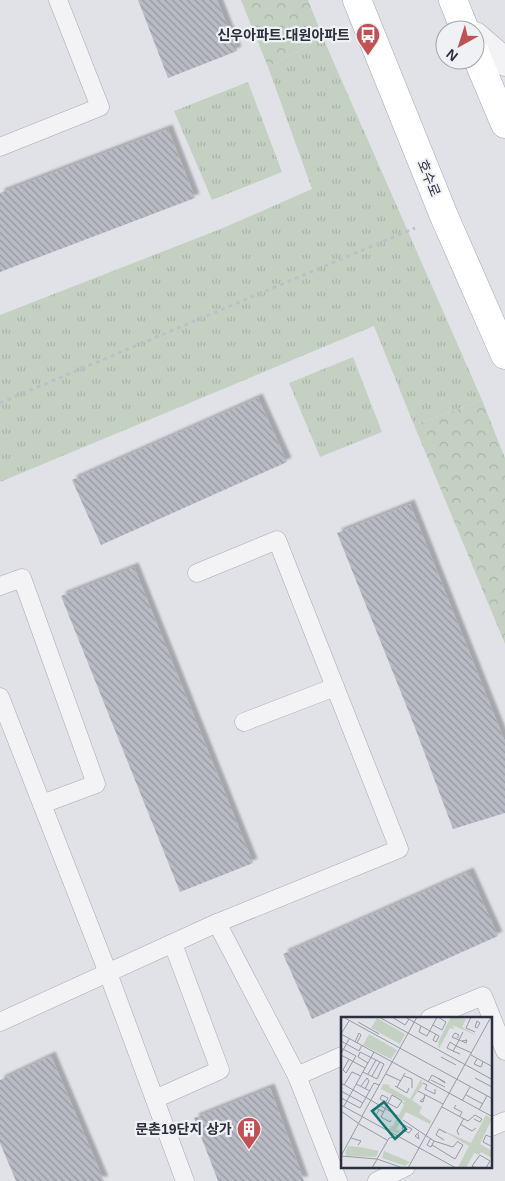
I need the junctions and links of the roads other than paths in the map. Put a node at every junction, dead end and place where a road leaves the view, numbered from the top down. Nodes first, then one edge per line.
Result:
1 (58, 0) edge
2 (357, 0) edge
3 (453, 0) edge
4 (463, 20) edge
5 (485, 45) edge
6 (505, 62) edge
7 (482, 70) edge
8 (505, 124) edge
9 (0, 146) edge
10 (505, 355) edge
11 (197, 574) dead end
12 (0, 586) edge
13 (335, 687) junction
14 (0, 697) edge
15 (244, 722) dead end
16 (42, 804) junction
17 (217, 923) junction
18 (173, 944) junction
19 (108, 973) junction
20 (432, 1017) edge
21 (491, 1017) edge
22 (492, 1018) edge
23 (0, 1022) edge
24 (505, 1051) edge
25 (341, 1056) edge
26 (296, 1076) junction
27 (154, 1099) junction
28 (505, 1121) edge
29 (492, 1127) edge
30 (404, 1168) edge
31 (184, 1181) edge
32 (338, 1181) edge
33 (377, 1181) edge

1 - 9 lane
2 - 10 main road, 호수로
3 - 4 main road
5 - 6 street
7 - 8 main road
11 - 13 lane
12 - 16 lane
13 - 15 lane
13 - 17 lane
14 - 16 lane
16 - 19 lane
17 - 18 lane
17 - 26 lane
18 - 19 lane
18 - 27 lane
19 - 23 lane
19 - 27 lane
20 - 21 lane
22 - 24 lane
25 - 26 lane
26 - 32 lane
27 - 31 lane
28 - 29 lane
30 - 33 lane

